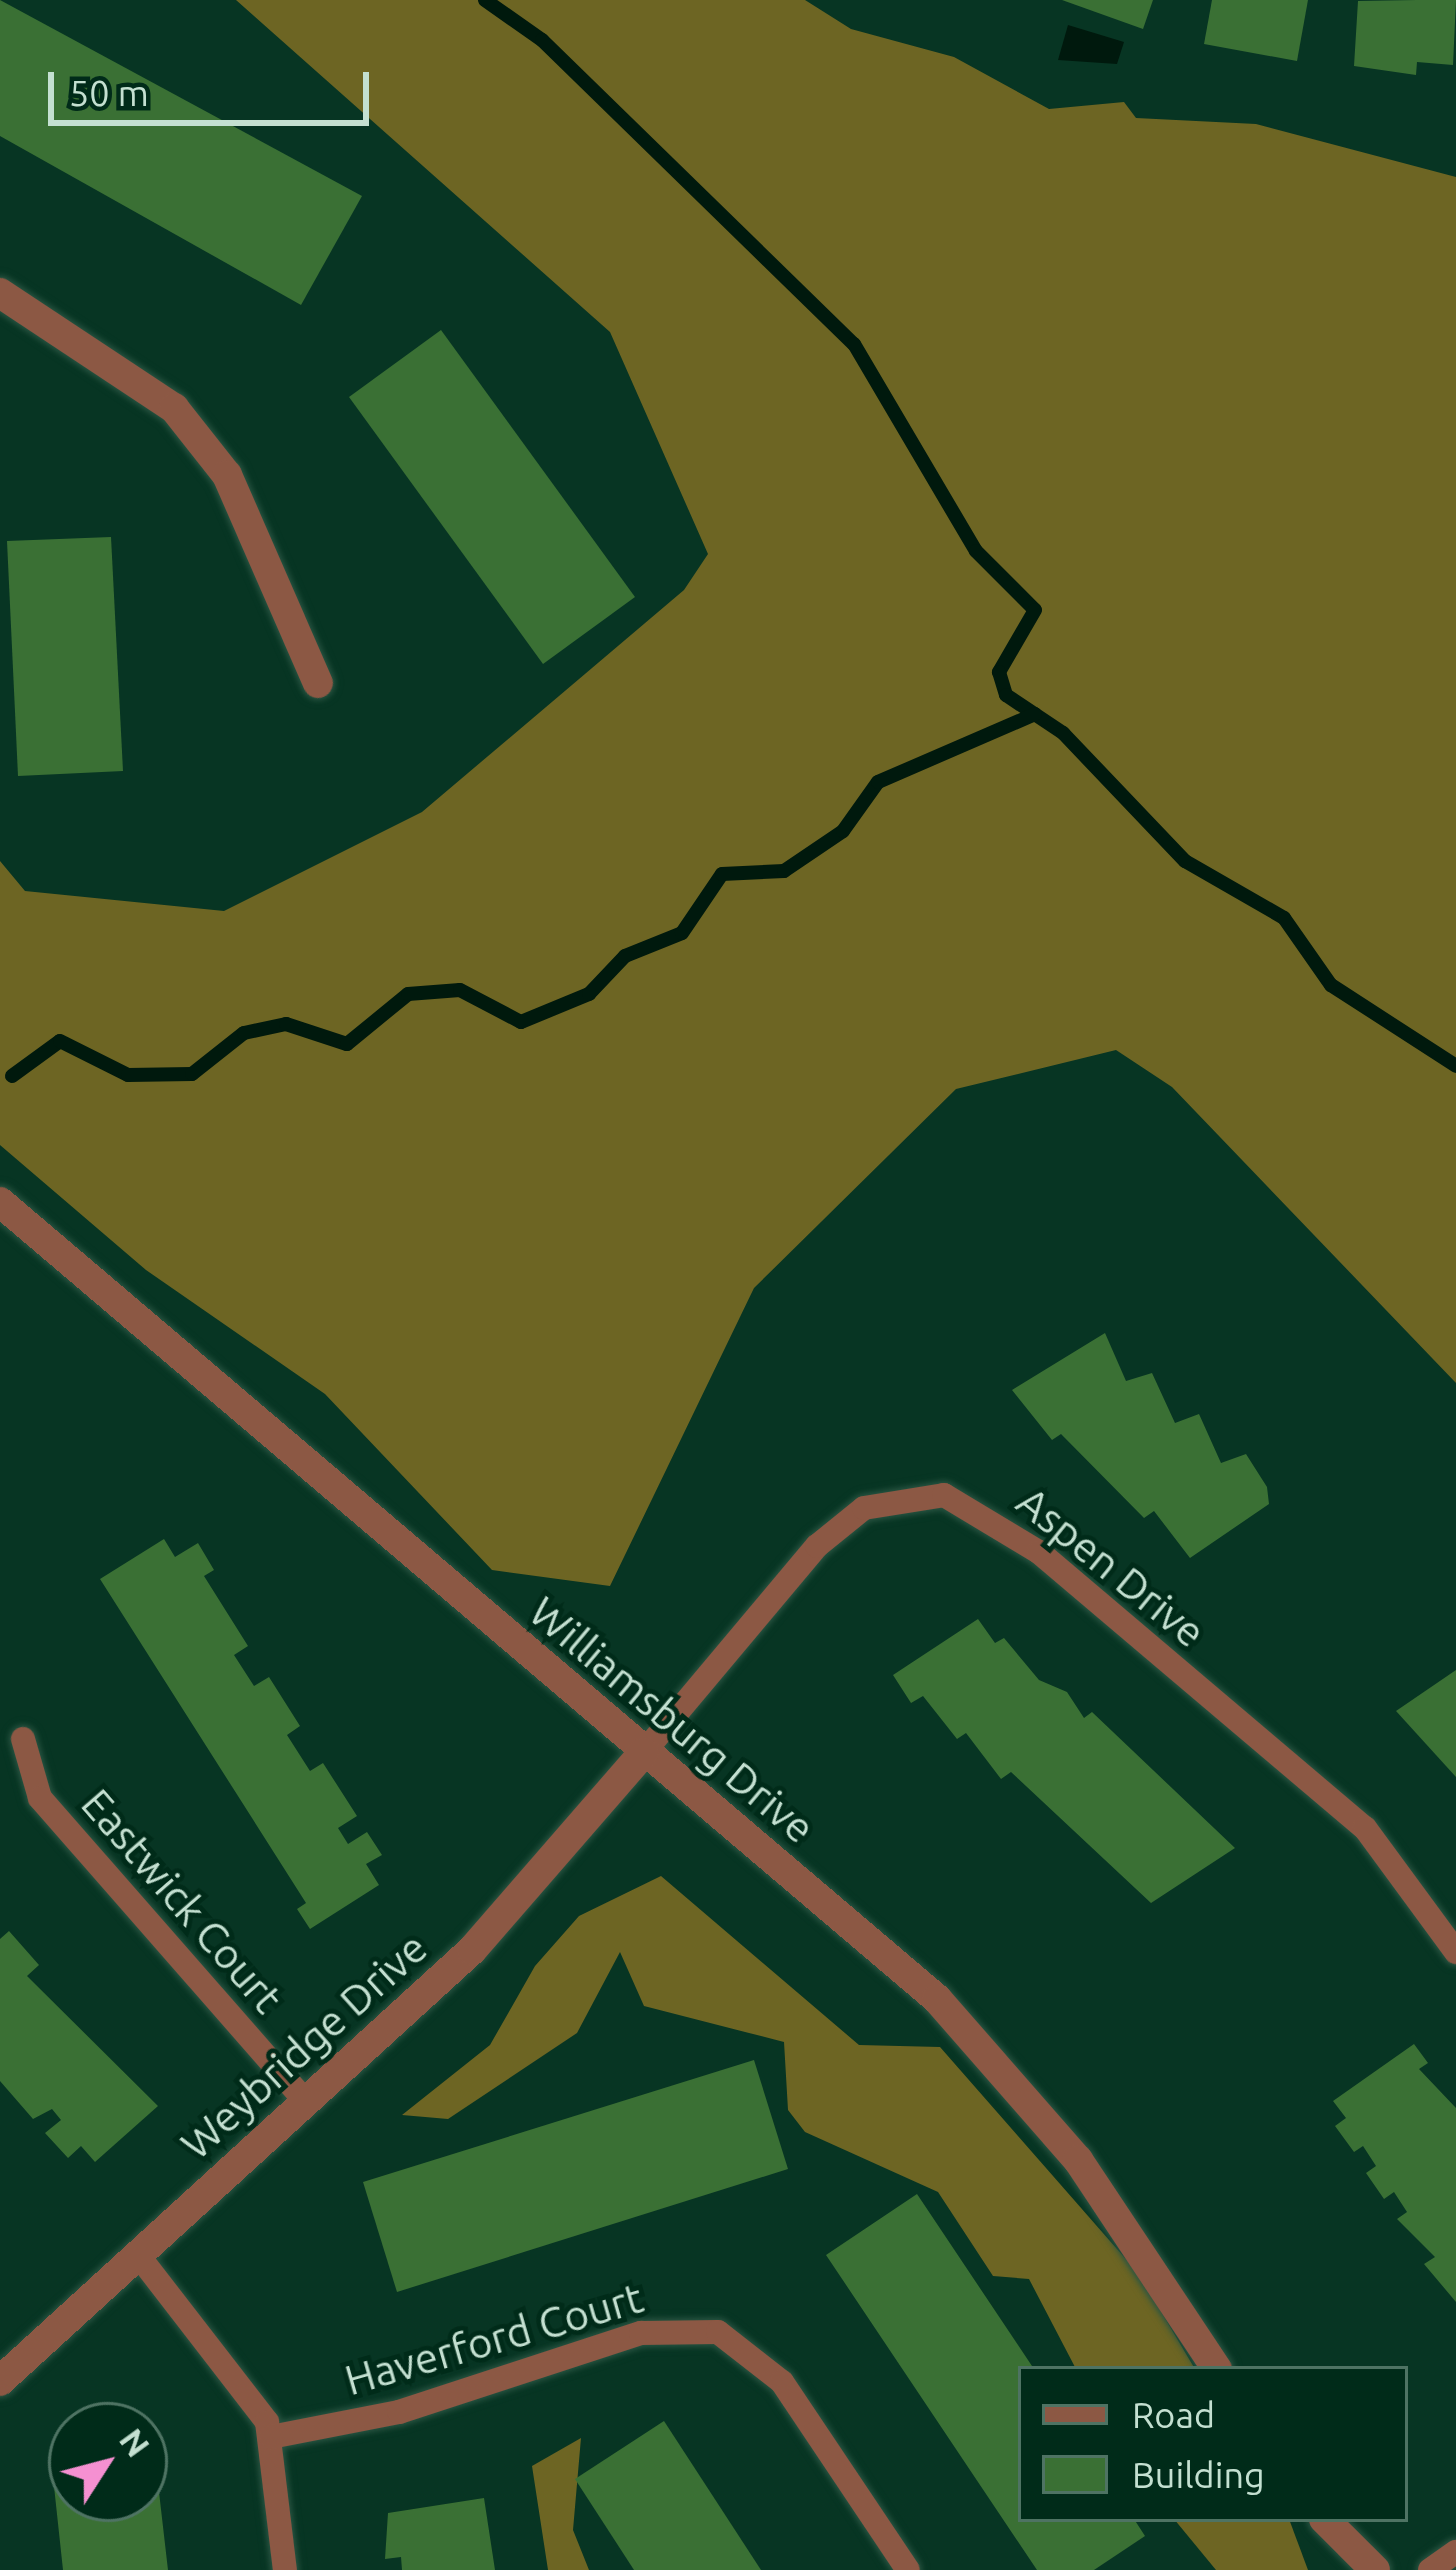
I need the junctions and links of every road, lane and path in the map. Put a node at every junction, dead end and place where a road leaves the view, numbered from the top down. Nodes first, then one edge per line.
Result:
1 (0, 293) edge
2 (318, 683) dead end
3 (0, 1202) edge
4 (23, 1739) dead end
5 (644, 1752) junction
6 (1456, 1952) edge
7 (305, 2101) junction
8 (138, 2255) junction
9 (1215, 2366) edge
10 (0, 2381) edge
11 (271, 2437) junction
12 (1327, 2522) edge
13 (1456, 2552) edge
14 (285, 2570) edge
15 (908, 2570) edge
16 (1375, 2570) edge
17 (1430, 2570) edge

1 - 2 street
3 - 5 street, Williamsburg Drive
4 - 7 lane, Eastwick Court
5 - 6 lane, Aspen Drive
5 - 7 street, Weybridge Drive
5 - 9 street, Williamsburg Drive
7 - 8 street, Weybridge Drive
8 - 10 street, Weybridge Drive
8 - 11 lane
11 - 14 lane
11 - 15 lane, Haverford Court
12 - 16 street
13 - 17 lane

